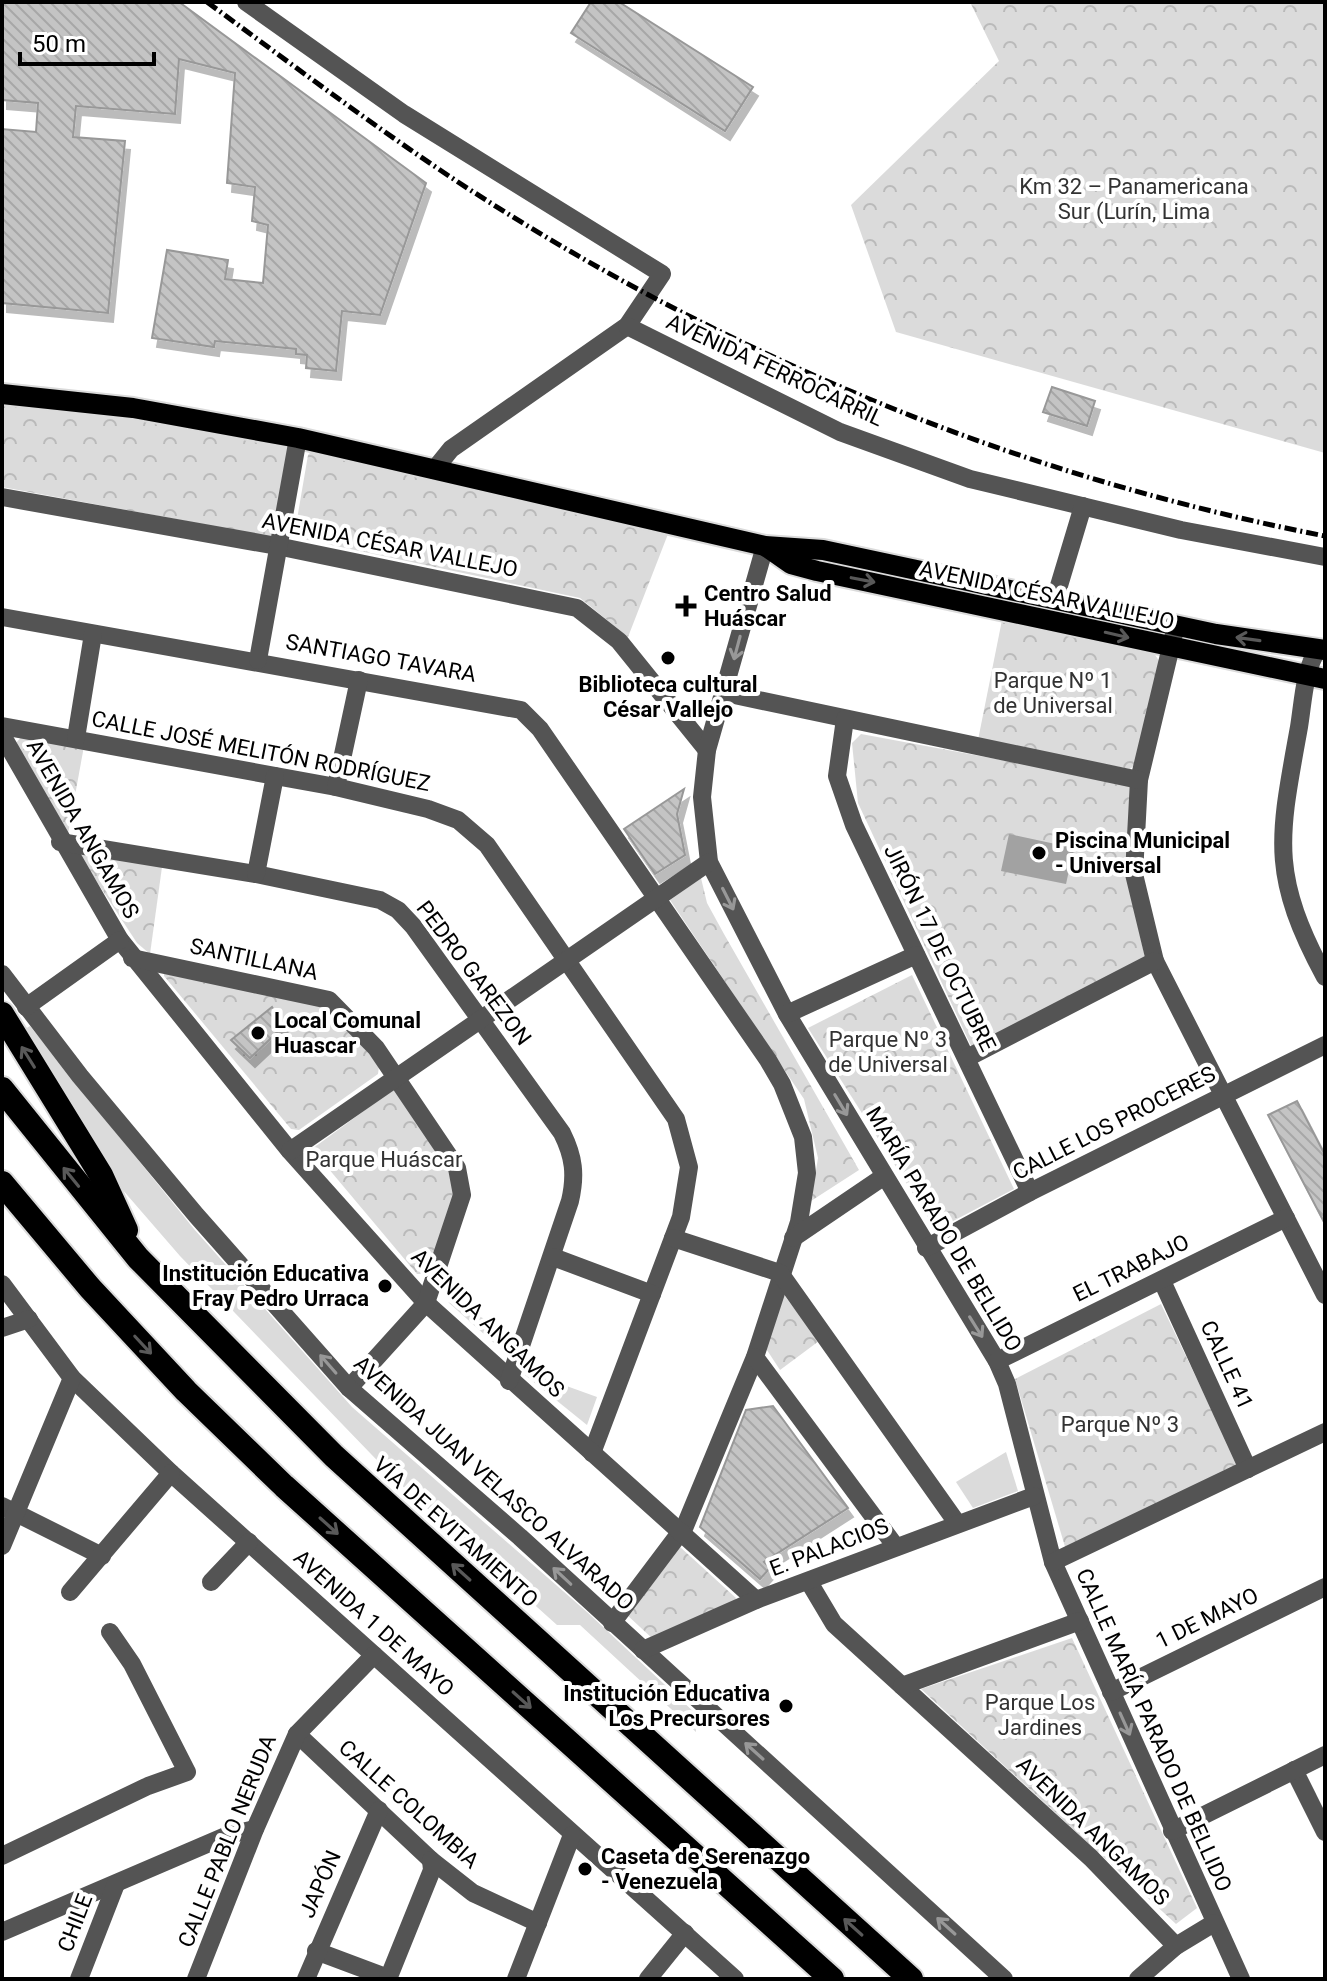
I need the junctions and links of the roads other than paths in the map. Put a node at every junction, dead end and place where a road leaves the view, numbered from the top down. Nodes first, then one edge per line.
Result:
1 (246, 2) edge
2 (627, 326) junction
3 (2, 394) edge
4 (298, 438) junction
5 (434, 470) junction
6 (2, 497) edge
7 (1083, 506) junction
8 (277, 546) junction
9 (765, 546) junction
10 (1325, 557) edge
11 (1055, 599) junction
12 (2, 617) edge
13 (1177, 625) junction
14 (93, 634) junction
15 (1170, 646) junction
16 (1322, 650) edge
17 (258, 660) junction
18 (1317, 678) edge
19 (359, 680) junction
20 (725, 693) junction
21 (845, 719) junction
22 (2, 726) edge
23 (2, 735) edge
24 (76, 738) junction
25 (707, 750) junction
26 (275, 776) junction
27 (1139, 780) junction
28 (336, 787) junction
29 (60, 842) junction
30 (709, 862) junction
31 (256, 874) junction
32 (656, 899) junction
33 (120, 940) junction
34 (916, 955) junction
35 (567, 957) junction
36 (132, 958) junction
37 (1155, 961) junction
38 (2, 974) edge
39 (1325, 977) edge
40 (26, 1007) junction
41 (2, 1014) edge
42 (787, 1014) junction
43 (482, 1019) junction
44 (1325, 1045) edge
45 (967, 1058) junction
46 (395, 1079) junction
47 (2, 1089) edge
48 (1223, 1095) junction
49 (290, 1151) junction
50 (883, 1177) junction
51 (2, 1183) edge
52 (1030, 1192) junction
53 (1286, 1218) junction
54 (673, 1238) junction
55 (793, 1238) junction
56 (926, 1248) junction
57 (553, 1257) junction
58 (138, 1258) junction
59 (780, 1273) junction
60 (1162, 1281) junction
61 (2, 1284) edge
62 (652, 1294) junction
63 (1325, 1295) edge
64 (426, 1303) junction
65 (29, 1319) junction
66 (2, 1328) edge
67 (755, 1357) junction
68 (997, 1361) junction
69 (72, 1378) junction
70 (509, 1381) junction
71 (349, 1388) junction
72 (1325, 1432) edge
73 (592, 1453) junction
74 (1248, 1469) junction
75 (171, 1473) junction
76 (1034, 1496) junction
77 (10, 1510) edge
78 (957, 1523) junction
79 (681, 1532) junction
80 (249, 1542) junction
81 (2, 1546) edge
82 (896, 1547) junction
83 (102, 1556) junction
84 (1053, 1562) junction
85 (211, 1582) dead end
86 (809, 1582) junction
87 (1325, 1587) edge
88 (70, 1592) dead end
89 (756, 1600) junction
90 (1080, 1621) junction
91 (612, 1623) junction
92 (110, 1632) dead end
93 (643, 1650) junction
94 (374, 1655) junction
95 (902, 1686) junction
96 (1111, 1692) junction
97 (297, 1734) junction
98 (1325, 1755) edge
99 (1294, 1770) junction
100 (379, 1810) junction
101 (255, 1829) junction
102 (1172, 1831) junction
103 (1325, 1832) edge
104 (572, 1835) junction
105 (2, 1856) edge
106 (431, 1860) junction
107 (116, 1884) junction
108 (538, 1923) junction
109 (1214, 1923) junction
110 (2, 1932) edge
111 (685, 1933) junction
112 (1176, 1946) junction
113 (316, 1951) junction
114 (79, 1979) edge
115 (196, 1979) edge
116 (306, 1979) edge
117 (388, 1979) edge
118 (516, 1979) edge
119 (648, 1979) edge
120 (735, 1979) edge
121 (832, 1979) edge
122 (911, 1979) edge
123 (1004, 1979) edge
124 (1138, 1979) edge
125 (1241, 1979) edge

1 - 2 street
2 - 5 street
2 - 7 street, AVENIDA FERROCARRIL
3 - 4 main road, AVENIDA CÉSAR VALLEJO
4 - 5 main road, AVENIDA CÉSAR VALLEJO
4 - 8 street
5 - 9 main road, AVENIDA CÉSAR VALLEJO
6 - 8 street, AVENIDA CÉSAR VALLEJO
7 - 10 street, AVENIDA FERROCARRIL
7 - 11 street
8 - 17 street
8 - 25 street, AVENIDA CÉSAR VALLEJO
9 - 11 main road, AVENIDA CÉSAR VALLEJO
9 -> 15 main road, AVENIDA CÉSAR VALLEJO
9 -> 20 street, MARÍA PARADO DE BELLIDO
11 - 13 main road, AVENIDA CÉSAR VALLEJO
12 - 14 street, SANTIAGO TAVARA
13 - 15 street
16 -> 13 main road, AVENIDA CÉSAR VALLEJO
14 - 17 street, SANTIAGO TAVARA
14 - 24 street
15 - 18 main road, AVENIDA CÉSAR VALLEJO
15 - 27 street
16 - 18 street
17 - 19 street, SANTIAGO TAVARA
18 - 39 street
19 - 28 street
19 - 32 street, SANTIAGO TAVARA
20 - 21 street
20 - 25 street, MARÍA PARADO DE BELLIDO
21 - 27 street
21 - 34 street, JIRÓN 17 DE OCTUBRE
22 - 24 street, CALLE JOSÉ MELITÓN RODRÍGUEZ
23 - 29 street, AVENIDA ANGAMOS
24 - 26 street, CALLE JOSÉ MELITÓN RODRÍGUEZ
25 - 30 street, MARÍA PARADO DE BELLIDO
26 - 28 street, CALLE JOSÉ MELITÓN RODRÍGUEZ
26 - 31 street
27 - 37 street
28 - 35 street, CALLE JOSÉ MELITÓN RODRÍGUEZ
29 - 31 street, PEDRO GAREZON
29 - 33 street, AVENIDA ANGAMOS
30 - 32 street
30 -> 42 street, MARÍA PARADO DE BELLIDO
31 - 43 street, PEDRO GAREZON
32 - 35 street
32 - 55 street, SANTIAGO TAVARA
33 - 36 street, AVENIDA ANGAMOS
33 - 40 street
34 - 42 street
34 - 45 street, JIRÓN 17 DE OCTUBRE
35 - 43 street
35 - 54 street, CALLE JOSÉ MELITÓN RODRÍGUEZ
36 - 46 street, SANTILLANA
36 - 49 street, AVENIDA ANGAMOS
37 - 45 street
37 - 48 street
38 - 40 street, AVENIDA JUAN VELASCO ALVARADO
71 -> 40 street, AVENIDA JUAN VELASCO ALVARADO
58 -> 41 highway
42 -> 50 street, MARÍA PARADO DE BELLIDO
43 - 46 street
43 - 57 street, PEDRO GAREZON
44 - 48 street, CALLE LOS PROCERES
45 - 52 street, JIRÓN 17 DE OCTUBRE
46 - 49 street
46 - 64 street, SANTILLANA
58 -> 47 highway, VÍA DE EVITAMIENTO
48 - 52 street, CALLE LOS PROCERES
48 - 53 street
49 - 64 street, AVENIDA ANGAMOS
50 - 55 street
50 - 56 street, MARÍA PARADO DE BELLIDO
51 -> 121 highway
52 - 56 street, CALLE LOS PROCERES
53 - 60 street, EL TRABAJO
53 - 63 street
54 - 59 street
54 - 62 street, CALLE JOSÉ MELITÓN RODRÍGUEZ
55 - 59 street, SANTIAGO TAVARA
56 -> 68 street, MARÍA PARADO DE BELLIDO
57 - 62 street
57 - 70 street, PEDRO GAREZON
122 -> 58 highway, VÍA DE EVITAMIENTO
59 - 67 street, SANTIAGO TAVARA
59 - 78 street
60 - 68 street, EL TRABAJO
60 - 74 street, CALLE 41
61 - 65 street, AVENIDA 1 DE MAYO
62 - 73 street, CALLE JOSÉ MELITÓN RODRÍGUEZ
64 - 70 street, AVENIDA ANGAMOS
64 - 71 street, SANTILLANA
65 - 66 street
65 - 69 street, AVENIDA 1 DE MAYO
67 - 79 street, SANTIAGO TAVARA
67 - 82 street
68 - 76 street, MARÍA PARADO DE BELLIDO
69 - 75 street, AVENIDA 1 DE MAYO
69 - 77 street
70 - 73 street, AVENIDA ANGAMOS
91 -> 71 street, AVENIDA JUAN VELASCO ALVARADO
72 - 74 street
73 - 79 street, AVENIDA ANGAMOS
74 - 84 street
75 - 80 street, AVENIDA 1 DE MAYO
75 - 83 street
76 - 78 street, E. PALACIOS
76 - 84 street, CALLE MARÍA PARADO DE BELLIDO
77 - 81 street
77 - 83 street
78 - 82 street, E. PALACIOS
79 - 89 street, AVENIDA ANGAMOS
79 - 91 street, SANTIAGO TAVARA
80 - 85 street
80 - 94 street, AVENIDA 1 DE MAYO
82 - 86 street, E. PALACIOS
83 - 88 street
84 - 90 street, CALLE MARÍA PARADO DE BELLIDO
86 - 89 street, E. PALACIOS
86 - 95 street, AVENIDA ANGAMOS
87 - 96 street, 1 DE MAYO
89 - 93 street, E. PALACIOS
90 - 95 street
90 - 96 street, CALLE MARÍA PARADO DE BELLIDO
91 - 93 street, AVENIDA JUAN VELASCO ALVARADO
92 - 105 street
123 -> 93 street, AVENIDA JUAN VELASCO ALVARADO
94 - 97 street, CALLE PABLO NERUDA
94 - 104 street, AVENIDA 1 DE MAYO
95 - 112 street, AVENIDA ANGAMOS
96 -> 102 street, CALLE MARÍA PARADO DE BELLIDO
97 - 100 street, CALLE COLOMBIA
97 - 101 street, CALLE PABLO NERUDA
98 - 99 street
99 - 102 street
99 - 103 street
100 - 106 street, CALLE COLOMBIA
100 - 113 street, JAPÓN
101 - 107 street
101 - 115 street, CALLE PABLO NERUDA
102 - 109 street, CALLE MARÍA PARADO DE BELLIDO
104 - 108 street
104 - 111 street, AVENIDA 1 DE MAYO
106 - 108 street, CALLE COLOMBIA
106 - 117 street
107 - 110 street
107 - 114 street, CHILE
108 - 118 street
109 - 112 street
109 - 125 street, CALLE MARÍA PARADO DE BELLIDO
111 - 119 street
111 - 120 street, AVENIDA 1 DE MAYO
112 - 124 street
113 - 116 street, JAPÓN
113 - 117 street

